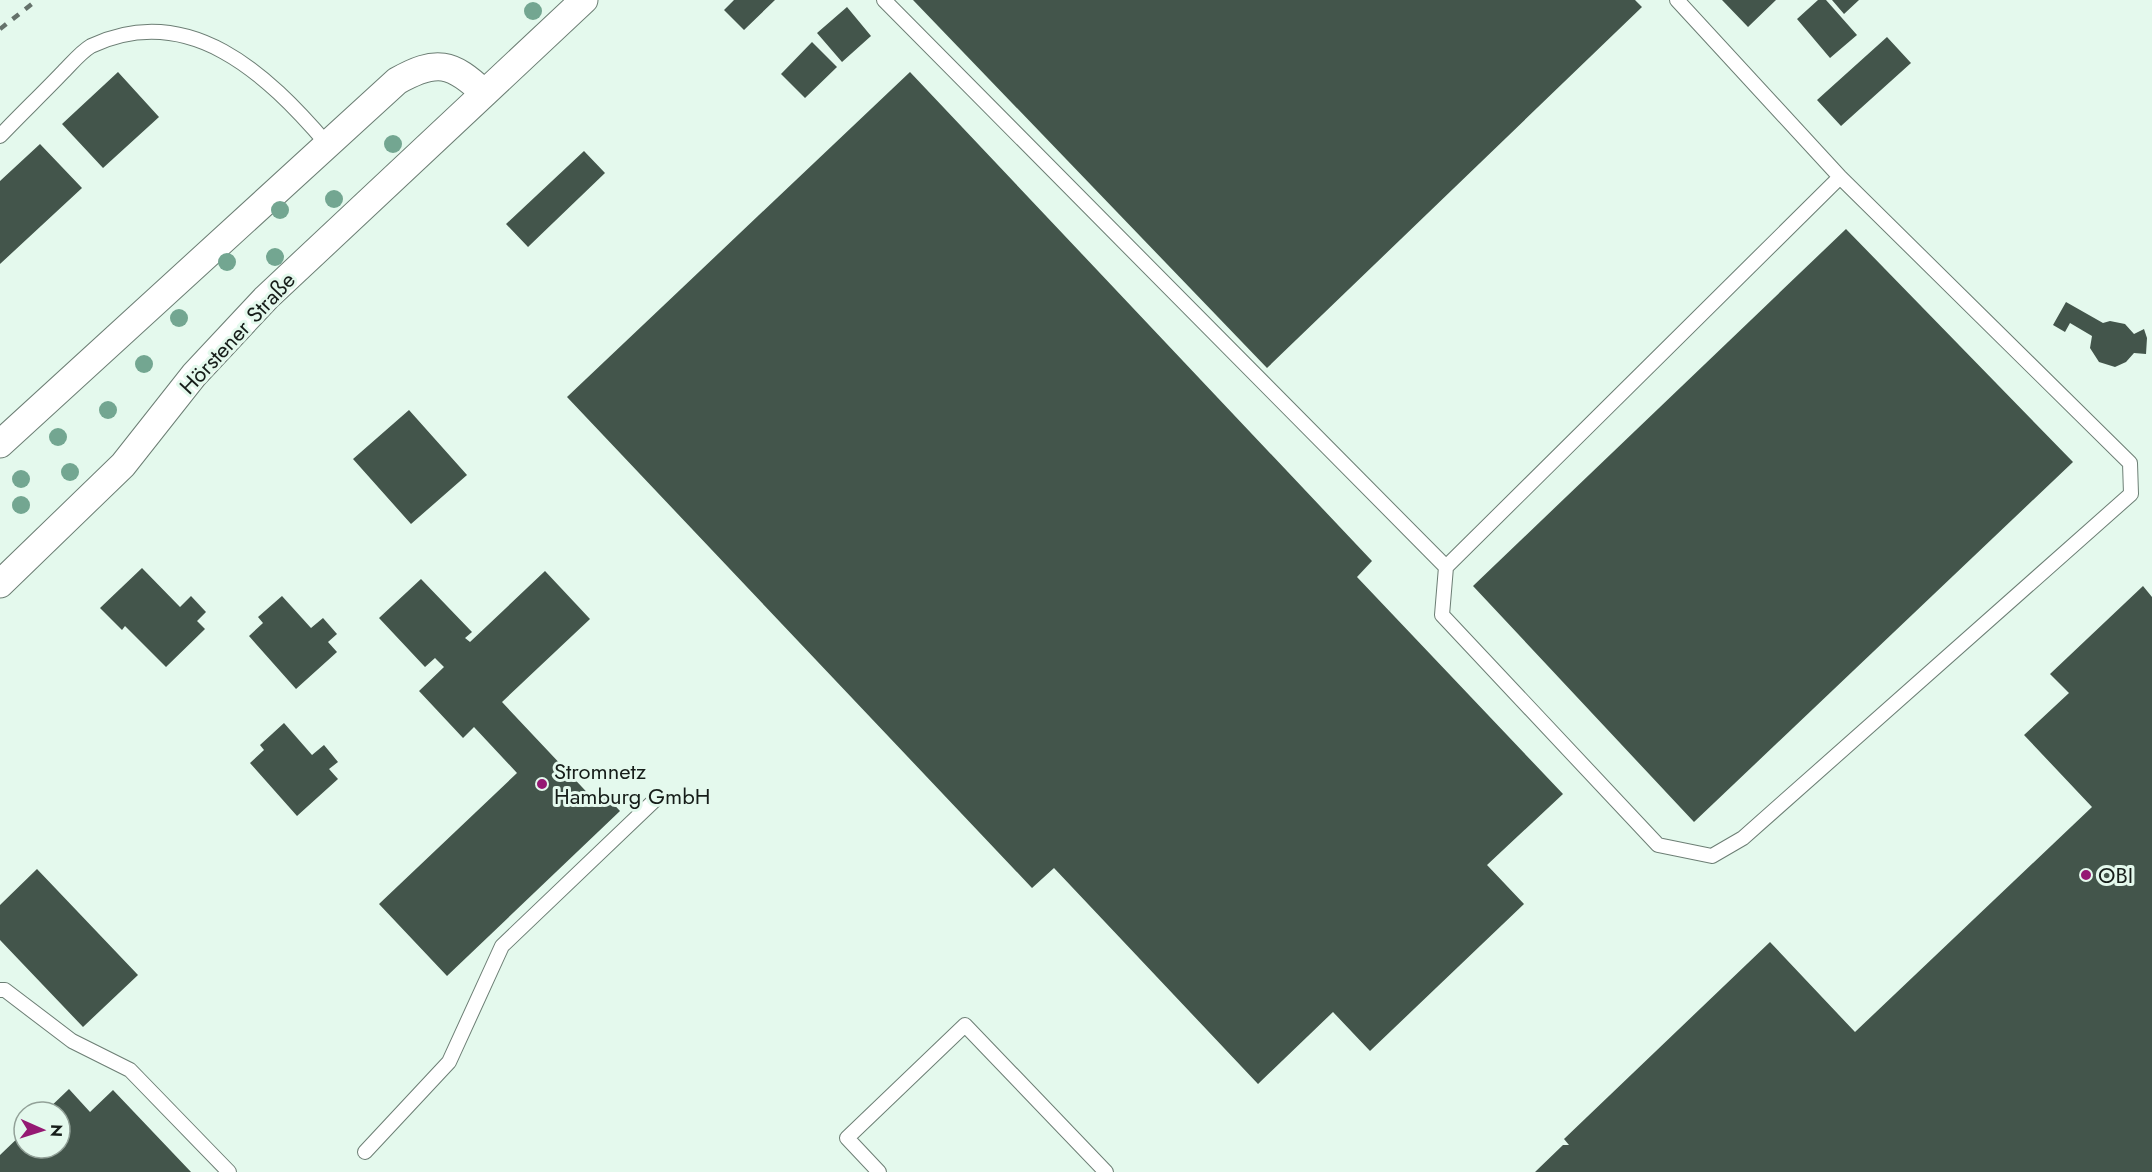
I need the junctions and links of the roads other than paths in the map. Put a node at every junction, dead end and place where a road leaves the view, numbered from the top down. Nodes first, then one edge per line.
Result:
1 (584, 0) edge
2 (884, 0) edge
3 (1677, 0) edge
4 (484, 93) junction
5 (0, 136) edge
6 (327, 144) junction
7 (1840, 177) junction
8 (0, 444) edge
9 (1446, 567) junction
10 (0, 584) edge
11 (657, 798) dead end
12 (0, 990) edge
13 (365, 1152) dead end
14 (229, 1172) edge
15 (879, 1172) edge
16 (1106, 1172) edge

1 - 4 street, Hörstener Straße
2 - 9 lane
3 - 7 lane
4 - 6 street
4 - 10 street, Hörstener Straße
5 - 6 lane
6 - 8 street
7 - 9 lane
7 - 9 lane
11 - 13 lane
12 - 14 lane
15 - 16 lane

